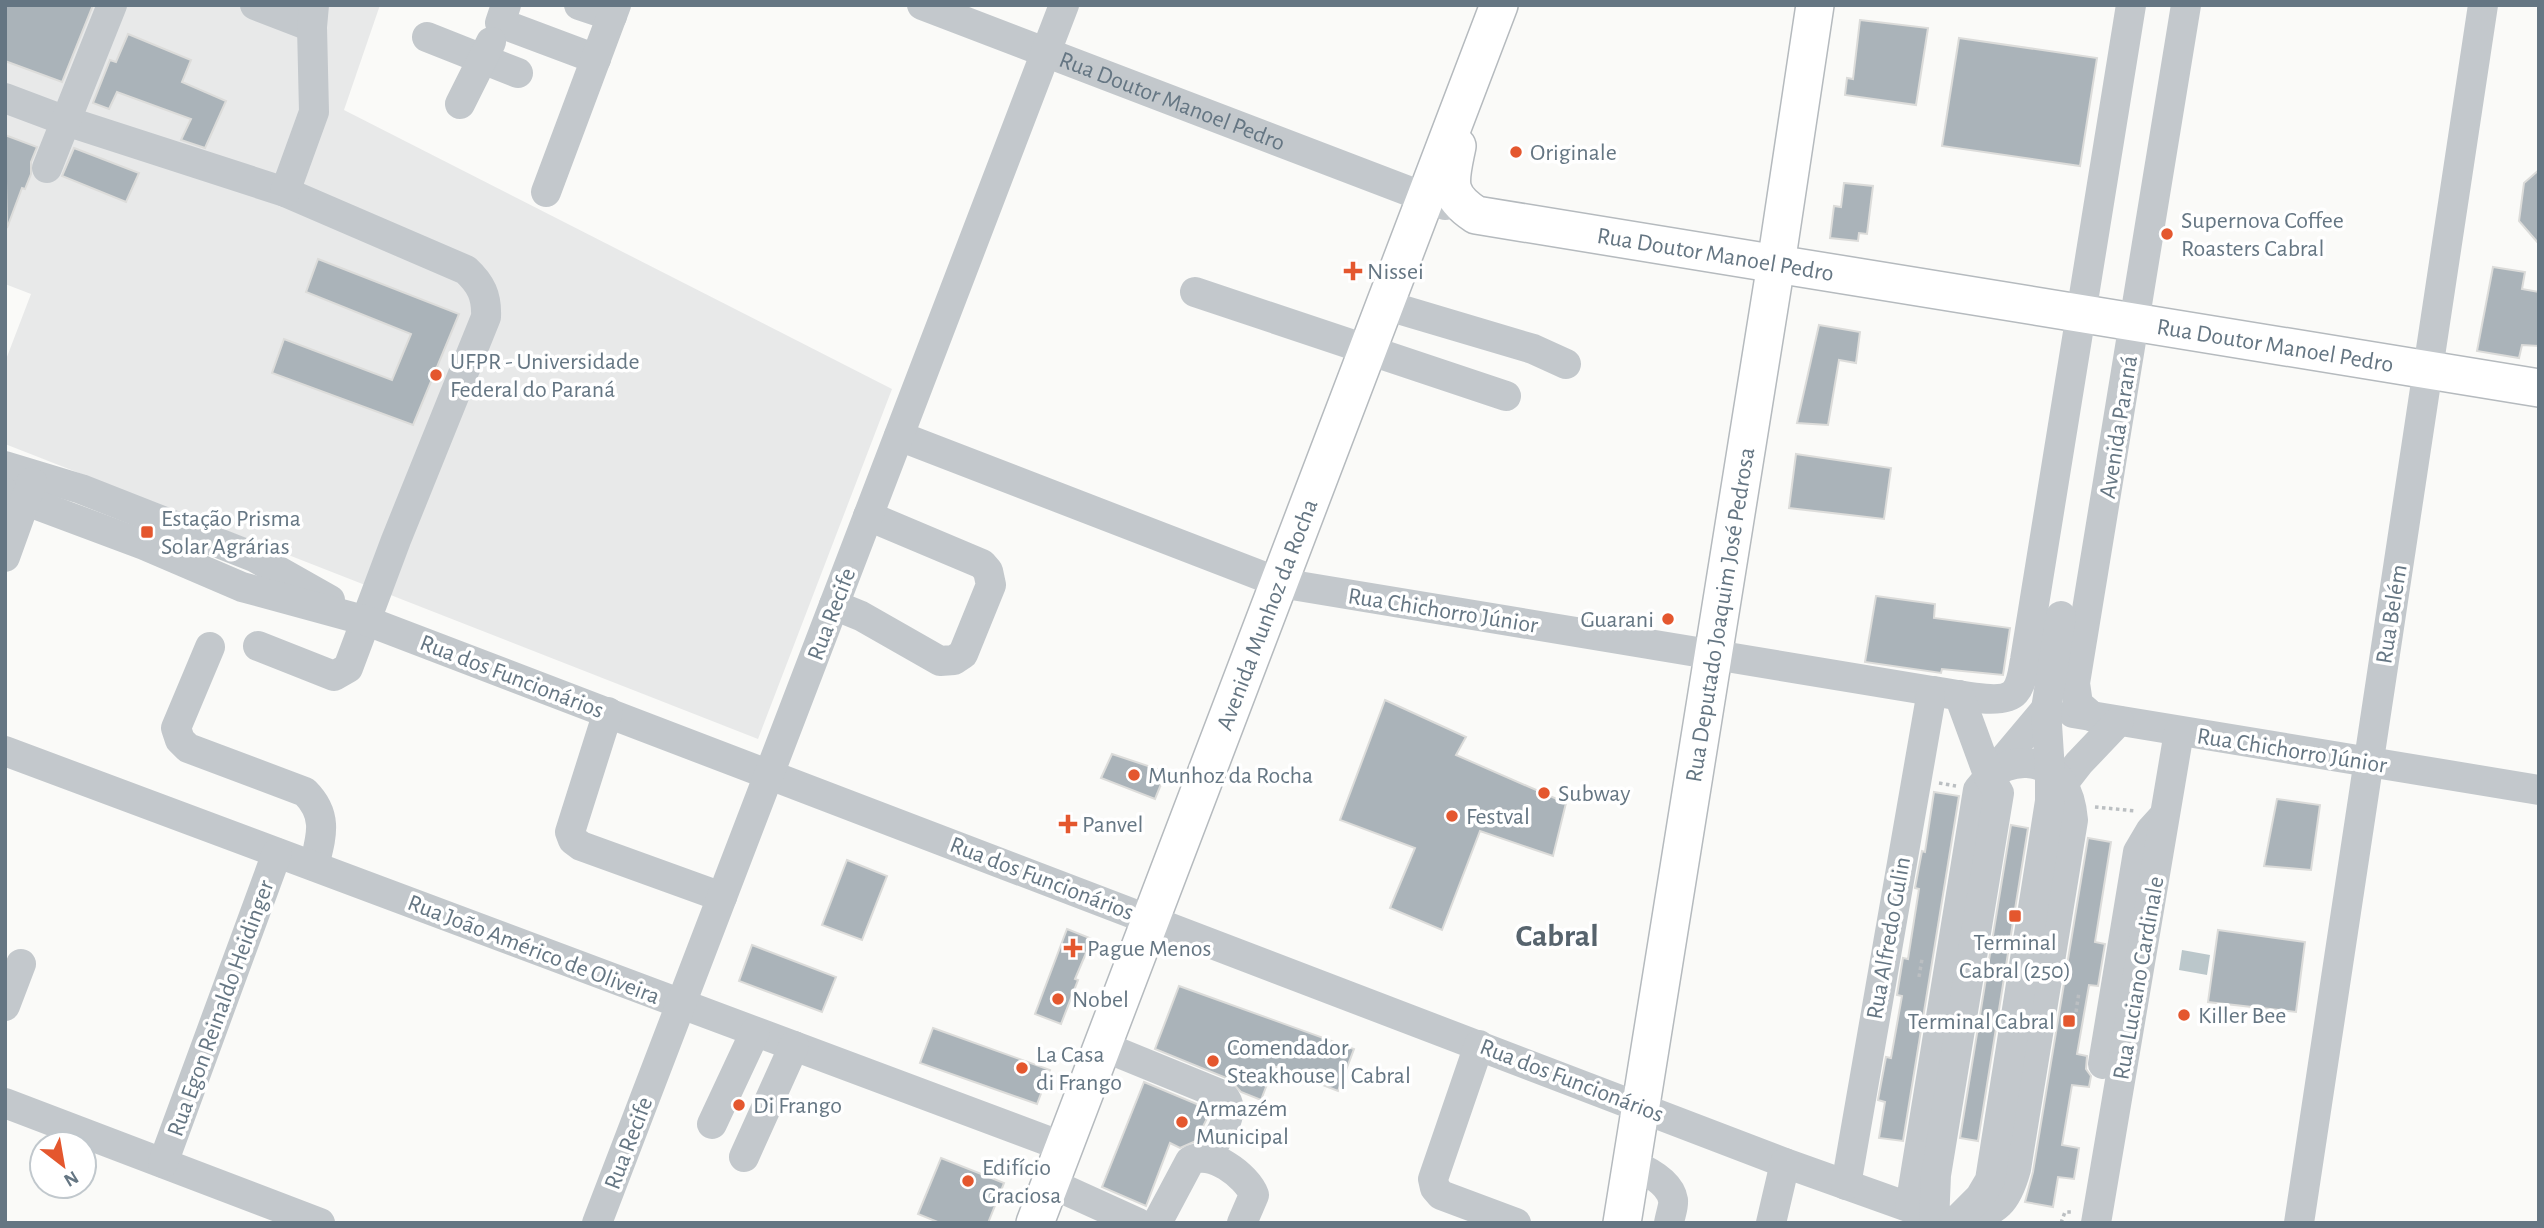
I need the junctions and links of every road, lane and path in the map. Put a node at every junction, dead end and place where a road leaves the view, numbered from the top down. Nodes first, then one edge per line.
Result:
1 (112, 5) edge
2 (256, 5) edge
3 (579, 5) edge
4 (922, 5) edge
5 (1064, 5) edge
6 (1499, 5) edge
7 (1815, 5) edge
8 (2131, 5) edge
9 (2186, 5) edge
10 (2483, 5) edge
11 (614, 11) edge
12 (503, 14) edge
13 (313, 16) edge
14 (427, 37) dead end
15 (1046, 53) junction
16 (483, 59) junction
17 (596, 59) junction
18 (1475, 66) junction
19 (517, 73) dead end
20 (5, 98) edge
21 (460, 104) dead end
22 (66, 121) junction
23 (47, 168) dead end
24 (285, 192) junction
25 (546, 192) dead end
26 (1425, 198) junction
27 (1476, 215) junction
28 (1776, 264) junction
29 (1195, 292) dead end
30 (1385, 305) junction
31 (2081, 314) junction
32 (2135, 322) junction
33 (1367, 351) junction
34 (1566, 364) dead end
35 (2428, 370) junction
36 (2539, 388) edge
37 (1506, 396) dead end
38 (899, 436) junction
39 (5, 466) edge
40 (22, 490) edge
41 (869, 516) junction
42 (5, 556) edge
43 (1280, 583) junction
44 (834, 605) junction
45 (367, 621) junction
46 (258, 646) dead end
47 (210, 647) dead end
48 (1713, 654) junction
49 (2025, 660) junction
50 (1946, 693) junction
51 (2046, 709) junction
52 (608, 712) junction
53 (2106, 719) junction
54 (2179, 732) junction
55 (5, 751) edge
56 (2369, 762) junction
57 (769, 774) junction
58 (2054, 785) junction
59 (1989, 786) junction
60 (2539, 790) edge
61 (2166, 814) junction
62 (277, 853) junction
63 (314, 866) junction
64 (722, 897) junction
65 (1150, 919) junction
66 (1922, 959) dead end
67 (22, 964) dead end
68 (1919, 977) dead end
69 (2080, 992) dead end
70 (681, 1004) junction
71 (5, 1006) edge
72 (2076, 1012) dead end
73 (755, 1032) junction
74 (1479, 1045) junction
75 (794, 1046) junction
76 (1102, 1046) junction
77 (5, 1103) edge
78 (1640, 1106) junction
79 (712, 1124) dead end
80 (1064, 1147) junction
81 (744, 1157) dead end
82 (1208, 1157) junction
83 (163, 1163) junction
84 (1785, 1163) junction
85 (1631, 1164) junction
86 (1050, 1183) junction
87 (1846, 1185) junction
88 (2071, 1217) edge
89 (1940, 1219) edge
90 (320, 1223) edge
91 (597, 1223) edge
92 (1035, 1223) edge
93 (1138, 1223) edge
94 (1157, 1223) edge
95 (1242, 1223) edge
96 (1517, 1223) edge
97 (1622, 1223) edge
98 (1670, 1223) edge
99 (1771, 1223) edge
100 (2060, 1223) edge
101 (2096, 1223) edge
102 (2298, 1223) edge

1 - 22 street
2 - 13 street
3 - 11 street
4 - 15 street, Rua Doutor Manoel Pedro
5 - 15 street, Rua Recife
6 - 18 main road, Avenida Munhoz da Rocha
7 - 28 main road, Rua Deputado Joaquim José Pedrosa
8 - 31 street
9 - 32 street, Avenida Paraná
10 - 35 street, Rua Belém
11 - 17 street
12 - 16 street
12 - 17 street
13 - 24 street
14 - 16 street
15 - 26 street, Rua Doutor Manoel Pedro
15 - 38 street, Rua Recife
16 - 19 street
16 - 21 street
17 - 25 street
18 - 26 main road, Avenida Munhoz da Rocha
18 - 27 main road
20 - 22 street
22 - 23 street
22 - 24 street
24 - 45 street
26 - 27 street, Rua Doutor Manoel Pedro
26 - 30 main road, Avenida Munhoz da Rocha
27 - 28 main road, Rua Doutor Manoel Pedro
28 - 31 main road, Rua Doutor Manoel Pedro
28 - 48 main road, Rua Deputado Joaquim José Pedrosa
29 - 33 street
30 - 33 main road, Avenida Munhoz da Rocha
30 - 34 street
31 - 32 main road, Rua Doutor Manoel Pedro
31 - 49 street
32 - 35 main road, Rua Doutor Manoel Pedro
32 - 53 street, Avenida Paraná
33 - 37 street
33 - 43 main road, Avenida Munhoz da Rocha
35 - 36 main road, Rua Doutor Manoel Pedro
35 - 56 street, Rua Belém
38 - 41 street, Rua Recife
38 - 43 street, Rua Chichorro Júnior
39 - 40 street, Rua dos Funcionários
40 - 42 street
40 - 45 street, Rua dos Funcionários
41 - 44 street, Rua Recife
41 - 44 street
43 - 48 street, Rua Chichorro Júnior
43 - 65 main road, Avenida Munhoz da Rocha
44 - 57 street, Rua Recife
45 - 46 street
45 - 52 street, Rua dos Funcionários
47 - 63 street
48 - 50 street, Rua Chichorro Júnior
48 - 78 main road, Rua Deputado Joaquim José Pedrosa
49 - 50 street, Rua Chichorro Júnior
49 - 51 street
50 - 59 street
50 - 87 street, Rua Alfredo Gulin
51 - 53 street, Rua Chichorro Júnior
51 - 58 street
51 - 59 street
52 - 57 street, Rua dos Funcionários
52 - 64 street
53 - 54 street, Rua Chichorro Júnior
53 - 58 street
54 - 56 street, Rua Chichorro Júnior
54 - 61 street, Rua Luciano Cardinale
55 - 62 street, Rua João Américo de Oliveira
56 - 60 street, Rua Chichorro Júnior
56 - 102 street, Rua Belém
57 - 64 street, Rua Recife
57 - 65 street, Rua dos Funcionários
58 - 59 street
58 - 89 street
59 - 89 street
61 - 88 street
61 - 101 street, Rua Luciano Cardinale
62 - 63 street, Rua João Américo de Oliveira
62 - 83 street, Rua Egon Reinaldo Heidinger
63 - 70 street, Rua João Américo de Oliveira
64 - 70 street, Rua Recife
65 - 74 street, Rua dos Funcionários
65 - 76 main road, Avenida Munhoz da Rocha
66 - 68 path
67 - 71 street
69 - 72 path
70 - 73 street, Rua João Américo de Oliveira
70 - 91 street, Rua Recife
73 - 75 street, Rua João Américo de Oliveira
73 - 79 street
74 - 78 street, Rua dos Funcionários
74 - 96 street
75 - 80 street, Rua João Américo de Oliveira
75 - 81 street
76 - 80 main road, Avenida Munhoz da Rocha
76 - 82 street
77 - 83 street
78 - 84 street, Rua dos Funcionários
78 - 85 main road, Rua Deputado Joaquim José Pedrosa
80 - 86 main road, Avenida Munhoz da Rocha
82 - 94 street
82 - 95 street
83 - 90 street
84 - 87 street, Rua dos Funcionários
84 - 99 street
85 - 97 main road, Rua Deputado Joaquim José Pedrosa
85 - 98 street
86 - 92 main road, Avenida Munhoz da Rocha
86 - 93 street
87 - 89 street, Rua dos Funcionários
88 - 100 path

